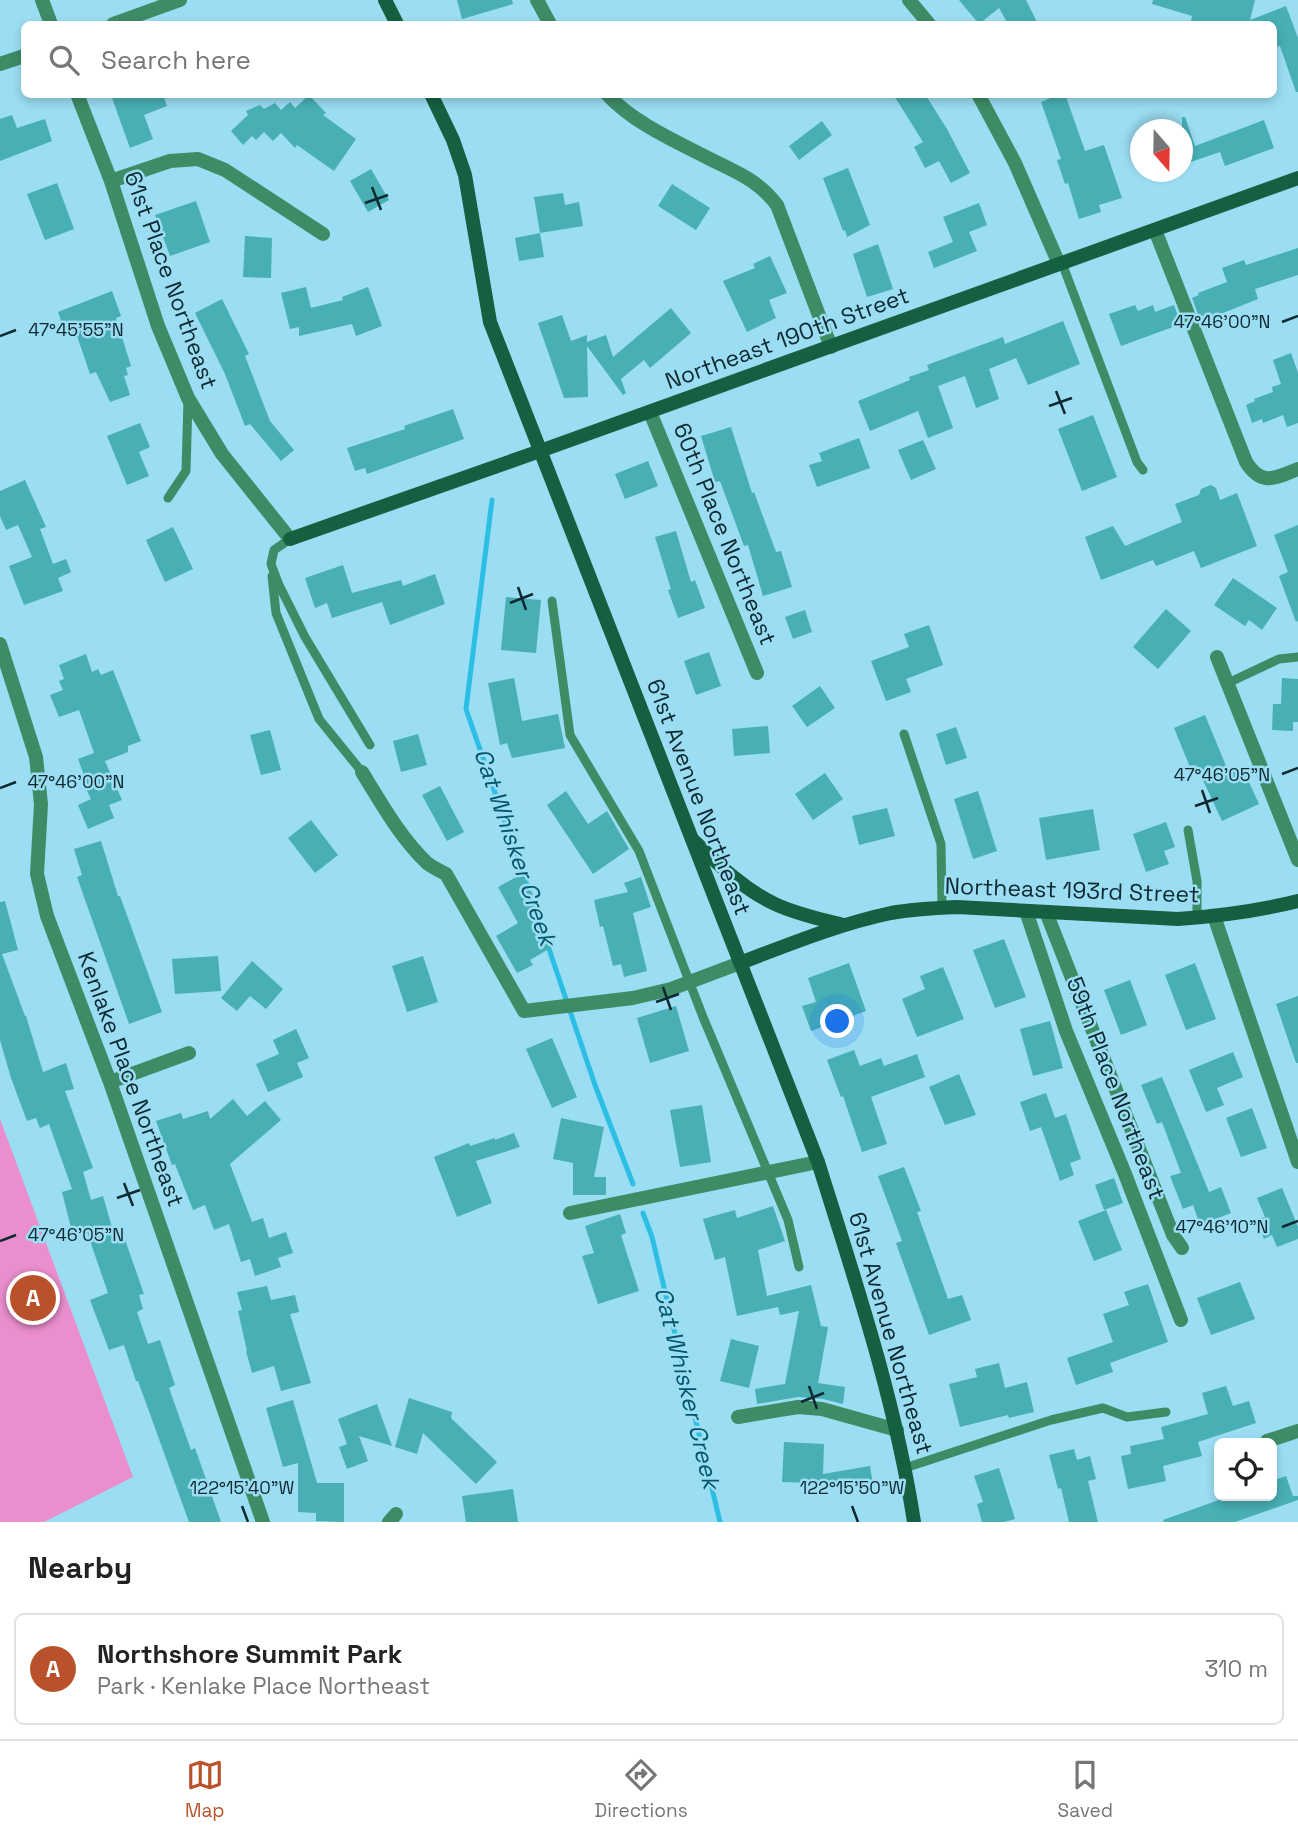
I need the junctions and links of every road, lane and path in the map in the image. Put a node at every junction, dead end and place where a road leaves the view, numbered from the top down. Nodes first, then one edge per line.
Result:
1 (42, 0) edge
2 (180, 0) edge
3 (385, 0) edge
4 (537, 0) edge
5 (909, 0) edge
6 (50, 21) edge
7 (121, 21) edge
8 (396, 21) edge
9 (548, 21) edge
10 (926, 21) edge
11 (21, 57) edge
12 (0, 64) edge
13 (79, 98) edge
14 (433, 98) edge
15 (610, 98) edge
16 (980, 98) edge
17 (1298, 178) edge
18 (111, 181) junction
19 (1155, 230) junction
20 (323, 234) dead end
21 (1061, 264) junction
22 (831, 347) junction
23 (188, 398) junction
24 (650, 412) junction
25 (540, 451) junction
26 (1298, 469) edge
27 (1143, 470) dead end
28 (167, 498) dead end
29 (290, 539) junction
30 (271, 564) junction
31 (552, 601) dead end
32 (0, 644) edge
33 (1217, 657) dead end
34 (1298, 657) edge
35 (757, 673) dead end
36 (1228, 683) junction
37 (904, 734) dead end
38 (370, 745) dead end
39 (362, 772) joint
40 (1188, 830) dead end
41 (690, 837) junction
42 (1298, 860) edge
43 (1298, 901) edge
44 (942, 908) junction
45 (1026, 911) junction
46 (1046, 912) junction
47 (1214, 916) junction
48 (1197, 918) junction
49 (844, 925) junction
50 (740, 964) junction
51 (689, 982) junction
52 (189, 1053) dead end
53 (110, 1082) junction
54 (818, 1162) junction
55 (1298, 1162) edge
56 (767, 1172) junction
57 (570, 1213) dead end
58 (1182, 1248) dead end
59 (799, 1267) dead end
60 (1181, 1320) dead end
61 (1166, 1412) dead end
62 (738, 1417) dead end
63 (897, 1430) junction
64 (1298, 1431) edge
65 (1276, 1438) edge
66 (905, 1468) junction
67 (263, 1522) edge
68 (914, 1522) edge

1 - 6 street
2 - 7 street
3 - 8 main road
4 - 9 street
5 - 10 street
11 - 12 street
13 - 18 street, 61st Place Northeast
14 - 25 main road, 61st Avenue Northeast
15 - 22 street
16 - 21 street
17 - 19 main road, Northeast 190th Street
18 - 20 street
18 - 23 street, 61st Place Northeast
19 - 21 main road, Northeast 190th Street
19 - 26 street
21 - 22 main road, Northeast 190th Street
21 - 27 lane
22 - 24 main road, Northeast 190th Street
23 - 28 lane
23 - 29 street, 61st Place Northeast
24 - 25 main road, Northeast 190th Street
24 - 35 street, 60th Place Northeast
25 - 29 main road, Northeast 190th Street
25 - 41 main road, 61st Avenue Northeast
29 - 30 lane
30 - 38 lane
30 - 39 lane
31 - 51 lane
32 - 53 street, Kenlake Place Northeast
33 - 36 street
34 - 36 lane
36 - 42 street
37 - 44 lane
39 - 51 street
40 - 48 lane
41 - 49 main road
41 - 50 main road, 61st Avenue Northeast
43 - 47 main road, Northeast 193rd Street
44 - 45 main road, Northeast 193rd Street
44 - 49 main road, Northeast 193rd Street
45 - 46 main road, Northeast 193rd Street
45 - 60 street, 59th Place Northeast
46 - 48 main road, Northeast 193rd Street
46 - 58 street, 59th Place Northeast
47 - 48 main road, Northeast 193rd Street
47 - 55 street
49 - 50 main road, Northeast 193rd Street
50 - 51 street
50 - 54 main road, 61st Avenue Northeast
51 - 56 lane
52 - 53 street
53 - 67 street, Kenlake Place Northeast
54 - 56 street
54 - 63 main road, 61st Avenue Northeast
56 - 57 street
56 - 59 lane
61 - 66 lane
62 - 63 street
63 - 66 main road, 61st Avenue Northeast
64 - 65 street
66 - 68 main road, 61st Avenue Northeast

